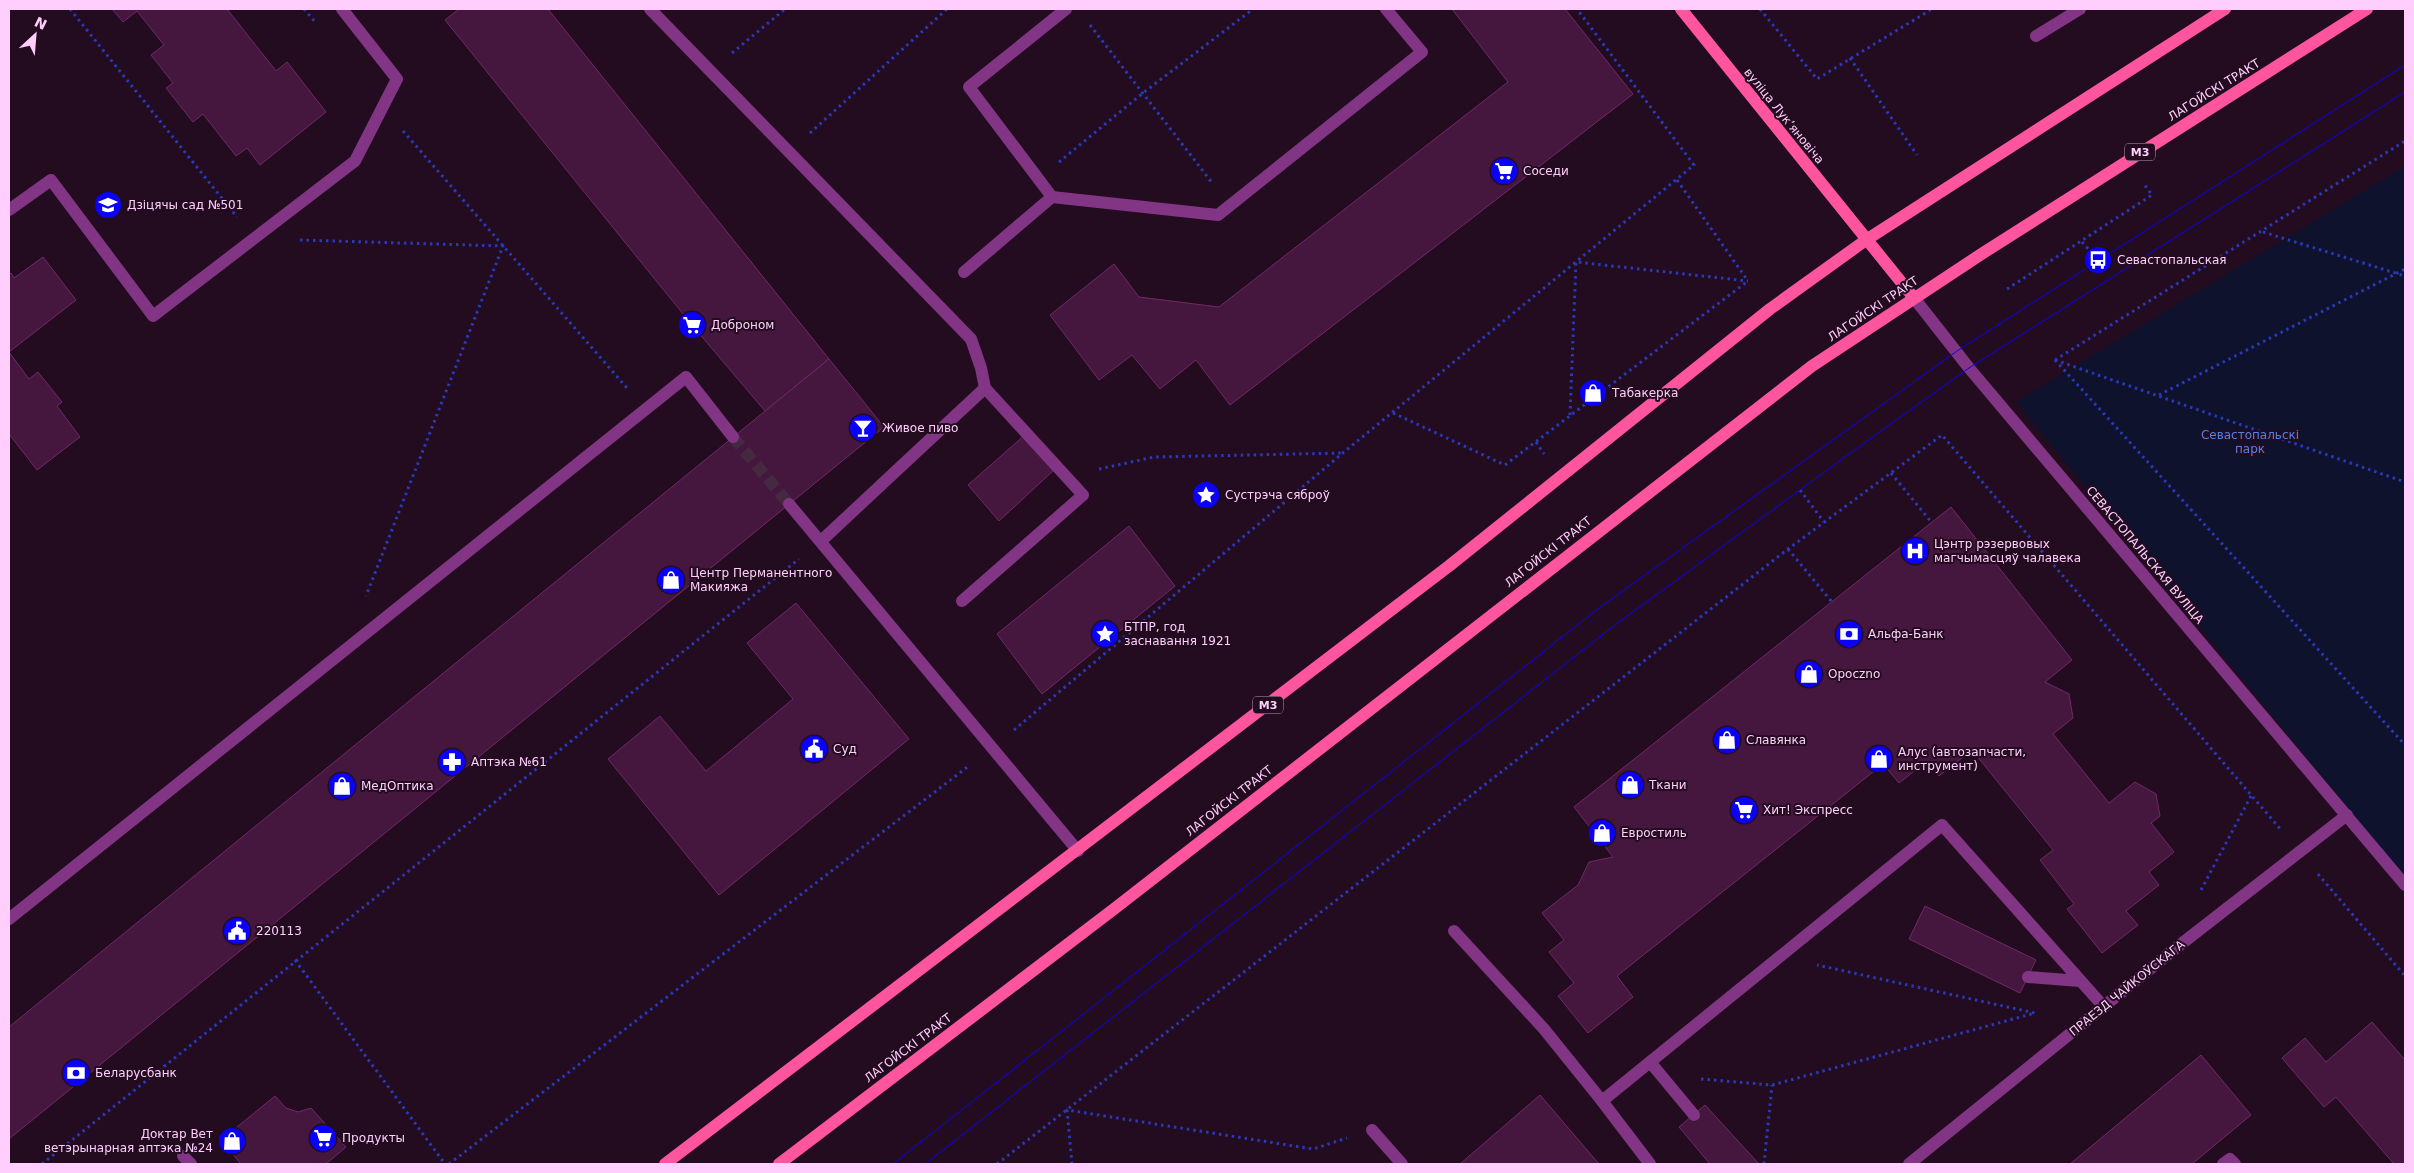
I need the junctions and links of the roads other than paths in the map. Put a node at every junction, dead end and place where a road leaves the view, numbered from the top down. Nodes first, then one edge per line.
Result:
1 (342, 9) edge
2 (650, 9) edge
3 (1066, 9) edge
4 (1386, 9) edge
5 (1681, 9) edge
6 (2080, 9) edge
7 (2225, 9) edge
8 (2368, 9) edge
9 (2036, 36) dead end
10 (1052, 196) junction
11 (9, 210) edge
12 (1866, 240) junction
13 (964, 272) dead end
14 (1914, 298) junction
15 (985, 388) junction
16 (733, 437) tunnel mouth
17 (789, 504) tunnel mouth
18 (821, 541) junction
19 (962, 601) dead end
20 (2347, 815) junction
21 (1078, 851) junction
22 (2405, 885) edge
23 (9, 919) edge
24 (1454, 931) dead end
25 (2028, 977) dead end
26 (2080, 981) junction
27 (2104, 1007) junction
28 (1650, 1062) junction
29 (1602, 1102) junction
30 (1694, 1115) dead end
31 (1372, 1130) road end
32 (665, 1164) edge
33 (779, 1164) edge
34 (1402, 1164) edge
35 (1650, 1164) edge
36 (1909, 1164) edge
37 (2223, 1164) edge
38 (2235, 1164) edge

1 - 11 street
2 - 15 street
3 - 10 street
4 - 10 street
5 - 12 main road, вуліца Лукʼяновіча
6 - 9 street
7 - 12 main road, М3
8 - 14 main road, ЛАГОЙСКІ ТРАКТ / М3
10 - 13 street
12 - 14 main road, СЕВАСТОПАЛЬСКАЯ ВУЛІЦА
12 - 21 main road, М3
14 - 20 street, СЕВАСТОПАЛЬСКАЯ ВУЛІЦА
14 - 33 main road, ЛАГОЙСКІ ТРАКТ / М3
15 - 18 street
15 - 19 street
16 - 23 street
17 - 18 street
18 - 21 street
20 - 22 street, СЕВАСТОПАЛЬСКАЯ ВУЛІЦА
20 - 27 street, ПРАЕЗД ЧАЙКОЎСКАГА
21 - 32 main road, М3
24 - 29 street
25 - 26 street
26 - 27 street
26 - 28 street
27 - 36 street, ПРАЕЗД ЧАЙКОЎСКАГА
28 - 29 street
28 - 30 street
29 - 35 street
31 - 34 street
37 - 38 street

